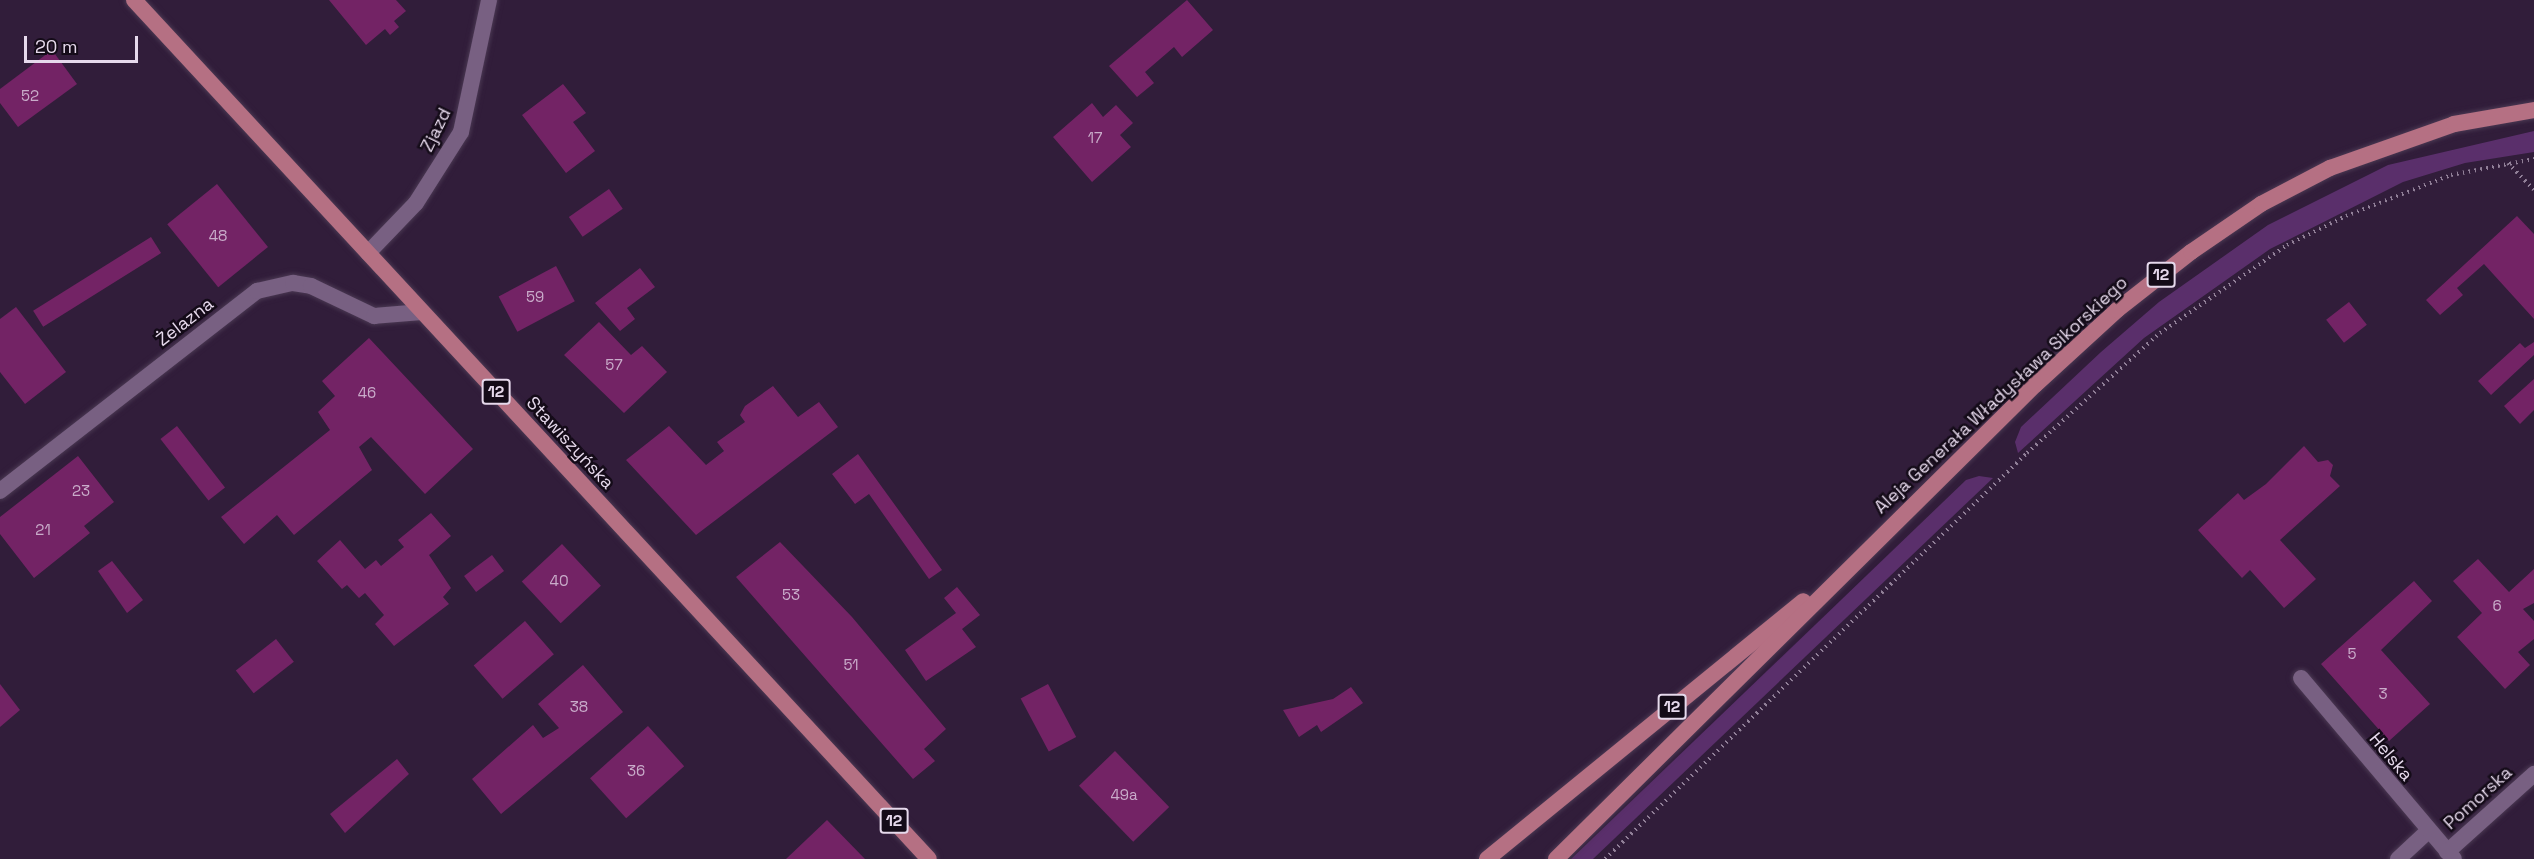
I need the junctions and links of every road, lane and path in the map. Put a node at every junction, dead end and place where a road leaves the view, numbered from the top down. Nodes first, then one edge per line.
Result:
1 (134, 0) edge
2 (489, 0) edge
3 (2534, 110) edge
4 (2534, 159) edge
5 (2508, 163) junction
6 (2534, 190) edge
7 (368, 253) junction
8 (422, 312) junction
9 (0, 491) edge
10 (1857, 557) junction
11 (2301, 678) dead end
12 (2534, 774) edge
13 (2428, 831) junction
14 (2450, 855) edge
15 (929, 859) edge
16 (1487, 859) edge
17 (1556, 859) edge
18 (1605, 859) edge
19 (2398, 859) edge

1 - 7 main road, Stawiszyńska / 12
2 - 7 street, Zjazd
3 - 10 main road, Aleja Generała Władysława Sikorskiego / 12
4 - 5 path
5 - 6 path
5 - 18 path
7 - 8 main road, Stawiszyńska / 12
8 - 9 street, Żelazna
8 - 15 main road, Stawiszyńska / 12
10 - 16 main road, Aleja Generała Władysława Sikorskiego / 12
10 - 17 main road, Aleja Generała Władysława Sikorskiego / 12
11 - 13 street, Helska
12 - 14 street, Pomorska
13 - 14 street, Helska
13 - 19 street, Pomorska

